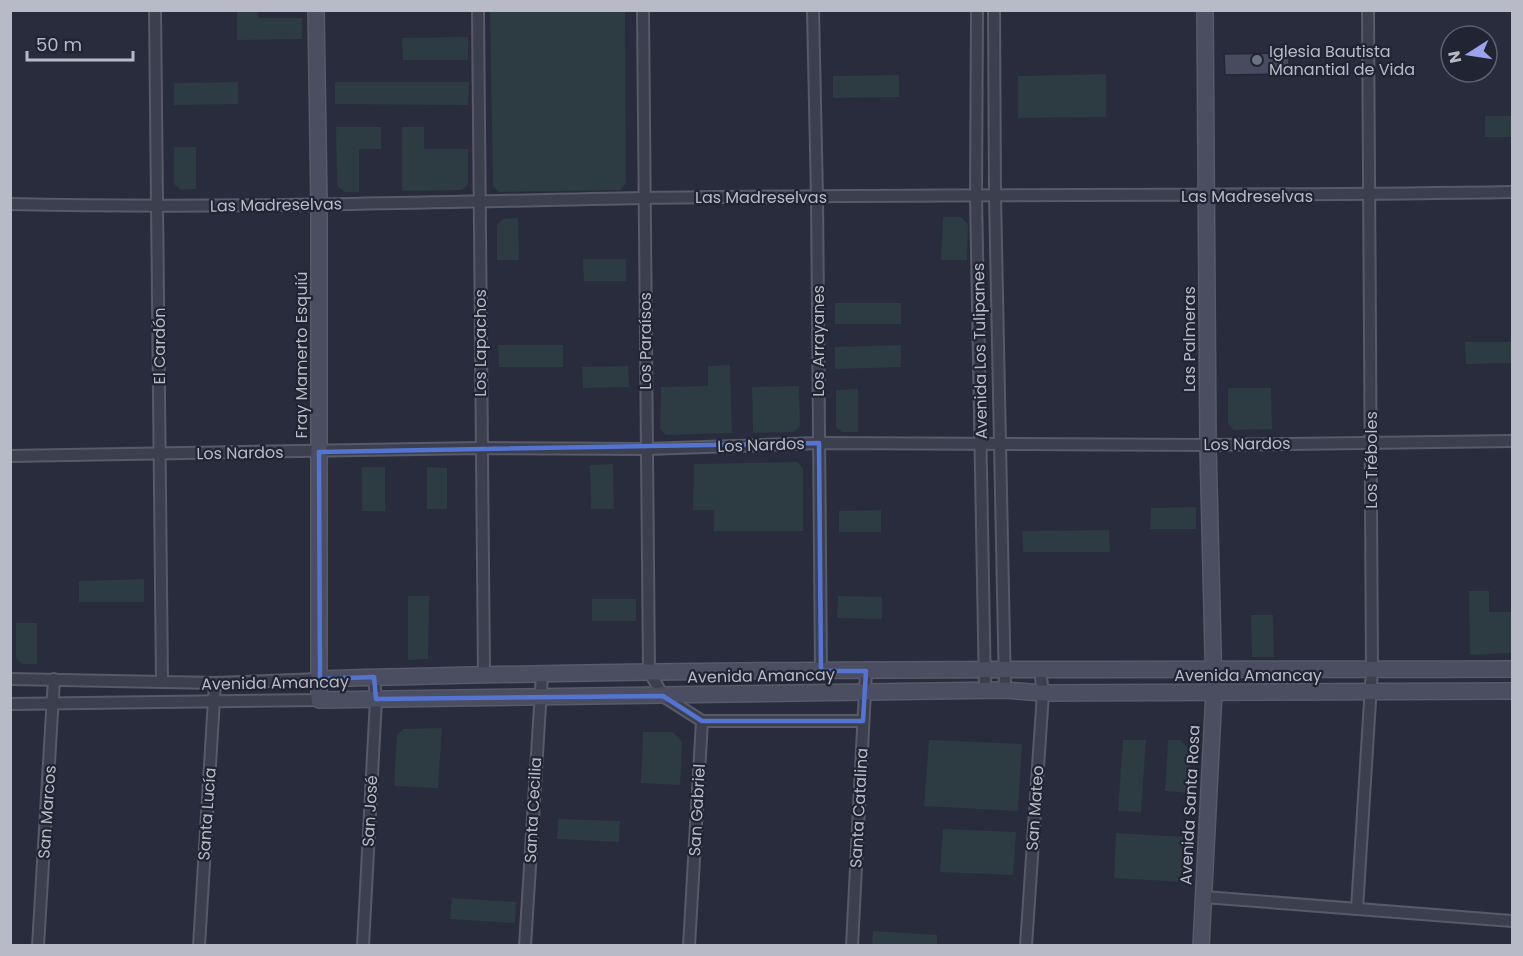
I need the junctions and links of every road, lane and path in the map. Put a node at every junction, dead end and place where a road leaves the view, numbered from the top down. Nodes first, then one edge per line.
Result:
1 (155, 10) edge
2 (316, 10) edge
3 (478, 10) edge
4 (644, 10) edge
5 (813, 10) edge
6 (976, 10) edge
7 (994, 10) edge
8 (1205, 10) edge
9 (1368, 10) edge
10 (1512, 192) edge
11 (1368, 195) junction
12 (976, 196) junction
13 (995, 196) junction
14 (1206, 196) junction
15 (817, 197) junction
16 (645, 198) junction
17 (480, 203) junction
18 (10, 204) edge
19 (319, 205) junction
20 (158, 207) junction
21 (1512, 441) edge
22 (1371, 442) junction
23 (819, 443) junction
24 (1000, 443) junction
25 (982, 444) junction
26 (1208, 445) junction
27 (480, 448) junction
28 (646, 449) junction
29 (320, 452) junction
30 (160, 455) junction
31 (10, 456) edge
32 (1212, 667) junction
33 (984, 669) junction
34 (1004, 669) junction
35 (1372, 669) junction
36 (1512, 669) edge
37 (1040, 670) junction
38 (649, 671) junction
39 (821, 671) junction
40 (866, 671) junction
41 (542, 674) junction
42 (484, 675) junction
43 (374, 677) junction
44 (10, 679) edge
45 (54, 679) junction
46 (320, 679) junction
47 (162, 682) junction
48 (215, 682) junction
49 (1005, 690) junction
50 (985, 691) junction
51 (1512, 691) edge
52 (1214, 692) junction
53 (865, 693) junction
54 (1043, 693) junction
55 (1371, 694) junction
56 (663, 696) junction
57 (540, 698) junction
58 (376, 699) junction
59 (319, 700) junction
60 (214, 702) junction
61 (10, 704) edge
62 (54, 705) junction
63 (702, 721) junction
64 (863, 721) junction
65 (1204, 897) junction
66 (1357, 909) junction
67 (1512, 921) edge
68 (38, 945) edge
69 (199, 945) edge
70 (363, 945) edge
71 (525, 945) edge
72 (689, 945) edge
73 (852, 945) edge
74 (1026, 945) edge
75 (1201, 945) edge

1 - 20 street, El Cardón
2 - 19 street, Fray Mamerto Esquiú
3 - 17 street, Los Lapachos
4 - 16 street, Los Paraísos
5 - 15 street, Los Arrayanes
6 - 12 street, Avenida Los Tulipanes
7 - 13 street, Avenida Los Tulipanes
8 - 14 street, Las Palmeras
9 - 11 street, Los Tréboles
10 - 11 street, Las Madreselvas
11 - 14 street, Las Madreselvas
11 - 22 street, Los Tréboles
12 - 13 street, Las Madreselvas
12 - 15 street, Las Madreselvas
12 - 25 street, Avenida Los Tulipanes
13 - 14 street, Las Madreselvas
13 - 24 street, Avenida Los Tulipanes
14 - 26 street, Las Palmeras
15 - 16 street, Las Madreselvas
15 - 23 street, Los Arrayanes
16 - 17 street, Las Madreselvas
16 - 28 street, Los Paraísos
17 - 19 street, Las Madreselvas
17 - 27 street, Los Lapachos
18 - 20 street, Las Madreselvas
19 - 20 street, Las Madreselvas
19 - 29 street, Fray Mamerto Esquiú
20 - 30 street, El Cardón
21 - 22 street, Los Nardos
22 - 26 street, Los Nardos
22 - 35 street, Los Tréboles
23 - 25 street, Los Nardos
23 - 28 street, Los Nardos
23 - 39 street, Los Arrayanes
24 - 25 street, Los Nardos
24 - 26 street, Los Nardos
24 - 34 street, Avenida Los Tulipanes
25 - 33 street, Avenida Los Tulipanes
26 - 32 street, Las Palmeras
27 - 28 street, Los Nardos
27 - 29 street, Los Nardos
27 - 42 street, Los Lapachos
28 - 38 street, Los Paraísos
29 - 30 street, Los Nardos
29 - 46 street, Fray Mamerto Esquiú
30 - 31 street, Los Nardos
30 - 47 street, El Cardón
32 - 35 street, Avenida Amancay
32 - 37 street, Avenida Amancay
32 - 52 street, Avenida Santa Rosa
33 - 34 street, Avenida Amancay
33 - 40 street, Avenida Amancay
33 - 50 street, Avenida Los Tulipanes
34 - 37 street, Avenida Amancay
34 - 49 street, Avenida Los Tulipanes
35 - 36 street, Avenida Amancay
35 - 55 street, Los Tréboles
37 - 54 street, San Mateo
38 - 39 street, Avenida Amancay
38 - 41 street, Avenida Amancay
38 - 56 street
39 - 40 street, Avenida Amancay
40 - 53 street, Santa Catalina
41 - 42 street, Avenida Amancay
41 - 57 street, Santa Cecilia
42 - 43 street, Avenida Amancay
43 - 46 street, Avenida Amancay
43 - 58 street, San José
44 - 45 street, Avenida Amancay
45 - 47 street, Avenida Amancay
45 - 62 street, San Marcos
46 - 48 street, Avenida Amancay
46 - 59 street, Fray Mamerto Esquiú
47 - 48 street, Avenida Amancay
48 - 60 street, Santa Lucía
49 - 50 street, Avenida Amancay
49 - 54 street, Avenida Amancay
50 - 53 street, Avenida Amancay
51 - 55 street, Avenida Amancay
52 - 54 street, Avenida Amancay
52 - 55 street, Avenida Amancay
52 - 65 street, Avenida Santa Rosa
53 - 56 street, Avenida Amancay
53 - 64 street, Santa Catalina
54 - 74 street, San Mateo
55 - 66 street, Los Tréboles
56 - 57 street, Avenida Amancay
56 - 63 street
57 - 58 street, Avenida Amancay
57 - 71 street, Santa Cecilia
58 - 59 street, Avenida Amancay
58 - 70 street, San José
59 - 60 street, Avenida Amancay
60 - 62 street, Avenida Amancay
60 - 69 street, Santa Lucía
61 - 62 street, Avenida Amancay
62 - 68 street, San Marcos
63 - 64 street
63 - 72 street, San Gabriel
64 - 73 street, Santa Catalina
65 - 66 street
65 - 75 street, Avenida Santa Rosa
66 - 67 street

